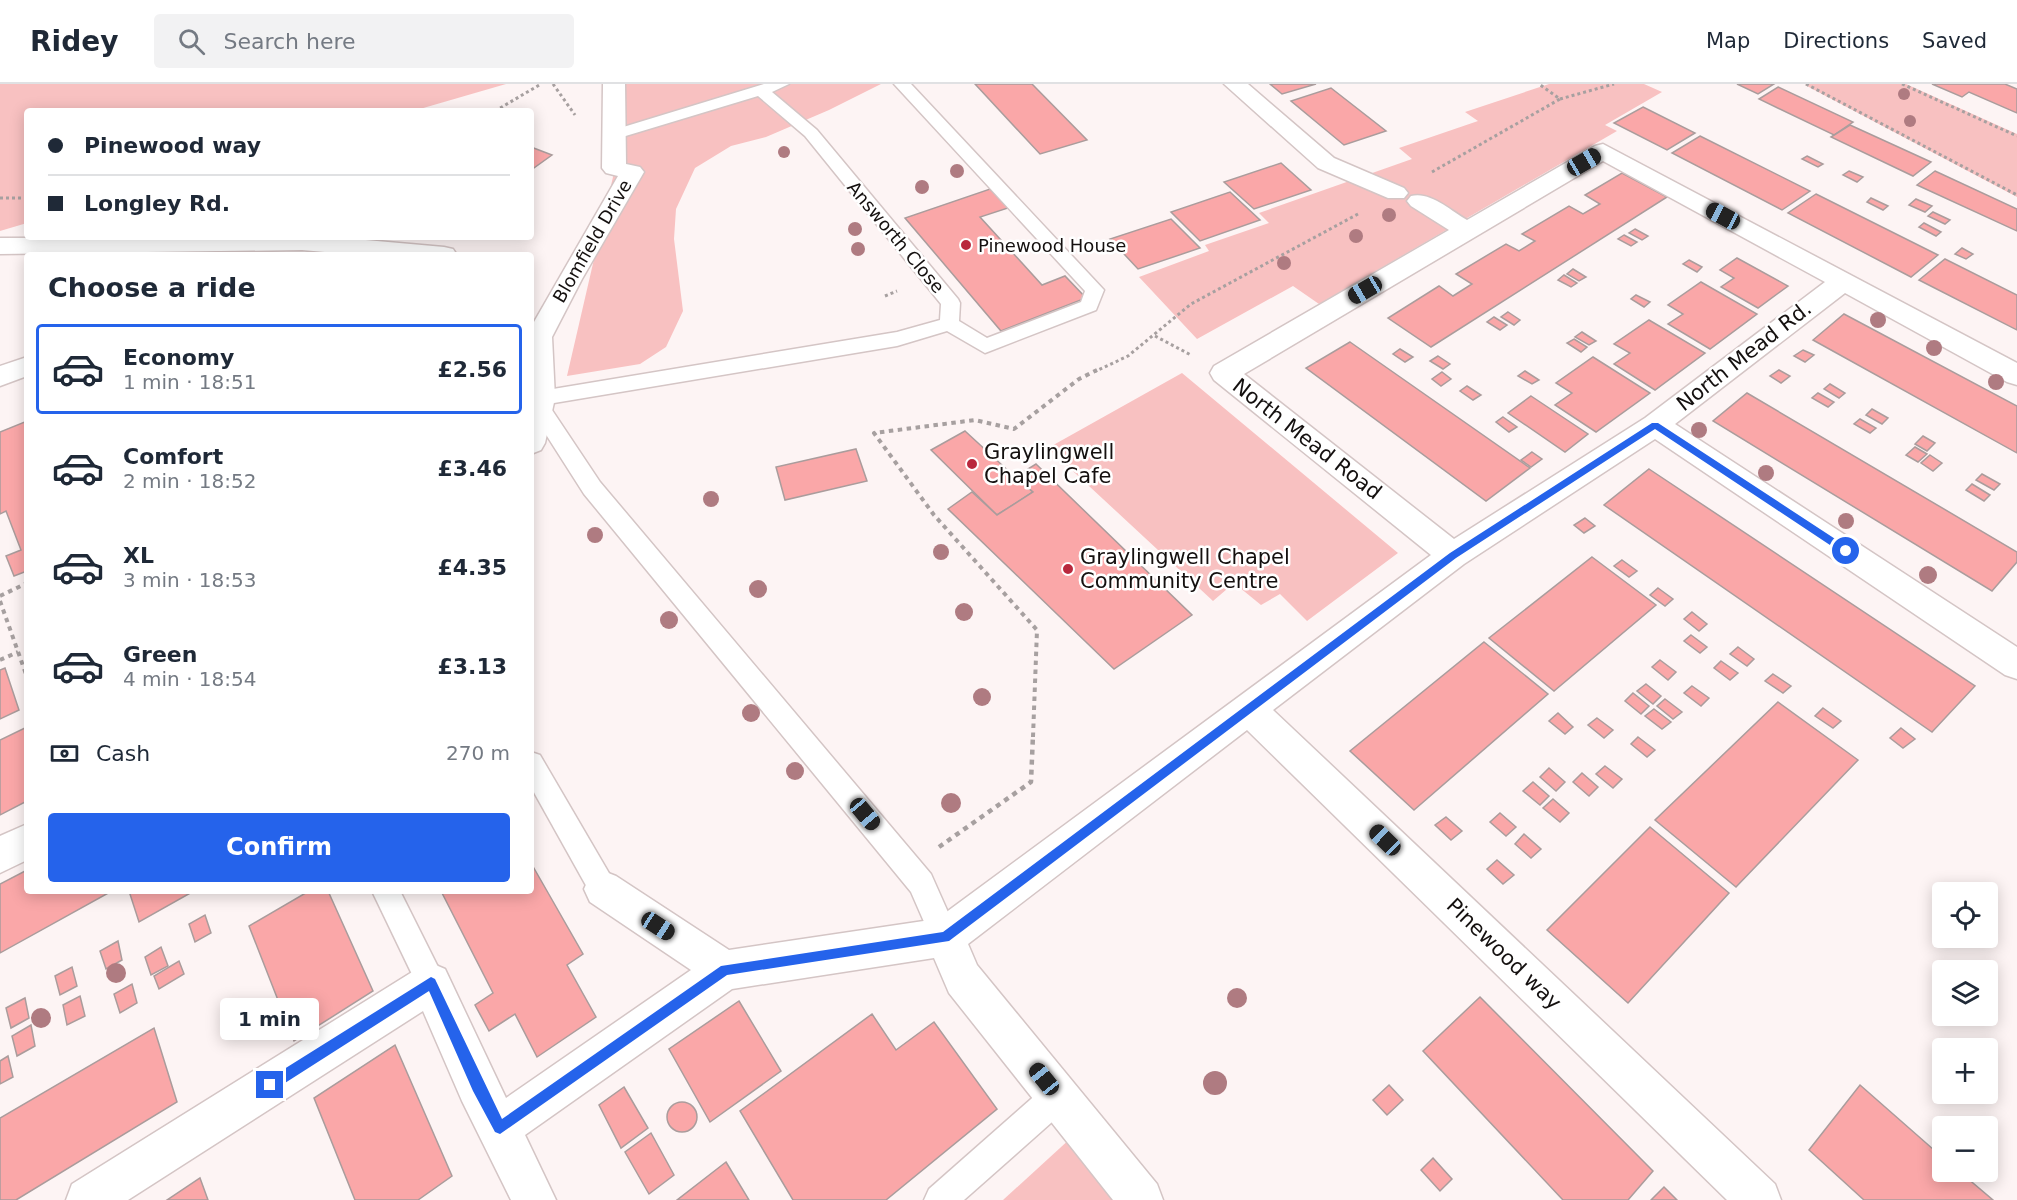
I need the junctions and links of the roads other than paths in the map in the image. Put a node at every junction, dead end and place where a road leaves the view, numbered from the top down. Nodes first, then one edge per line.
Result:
1 (614, 84) edge
2 (781, 84) edge
3 (902, 84) edge
4 (1234, 84) edge
5 (761, 90) junction
6 (613, 135) junction
7 (1467, 231) junction
8 (0, 246) edge
9 (411, 252) edge
10 (1843, 280) junction
11 (949, 324) junction
12 (535, 333) edge
13 (24, 367) edge
14 (2017, 375) edge
15 (0, 376) edge
16 (536, 416) edge
17 (1655, 425) junction
18 (1453, 555) junction
19 (2017, 664) edge
20 (1249, 709) junction
21 (534, 767) edge
22 (24, 843) edge
23 (0, 855) edge
24 (603, 889) joint
25 (387, 894) edge
26 (945, 937) junction
27 (725, 970) junction
28 (431, 983) junction
29 (1058, 1096) junction
30 (500, 1128) junction
31 (88, 1200) edge
32 (534, 1200) edge
33 (940, 1200) edge
34 (1141, 1200) edge
35 (1759, 1200) edge

1 - 6 street, Blomfield Drive
2 - 5 lane
3 - 11 lane
4 - 7 street
5 - 6 lane
5 - 11 lane, Answorth Close
6 - 12 street, Blomfield Drive
7 - 10 street, North Mead Road
7 - 18 street, North Mead Road
8 - 9 street
10 - 14 street
10 - 17 street, North Mead Rd.
11 - 16 lane
12 - 16 street
13 - 15 street
16 - 26 lane
17 - 18 street, North Mead Rd.
17 - 19 street
18 - 20 street, North Mead Rd.
20 - 26 street, North Mead Rd.
20 - 35 street, Pinewood way
21 - 24 lane
22 - 23 street
24 - 27 street
25 - 28 lane
26 - 27 street
26 - 29 street
27 - 30 street
28 - 30 street
28 - 31 street
29 - 33 lane
29 - 34 street
30 - 32 street

